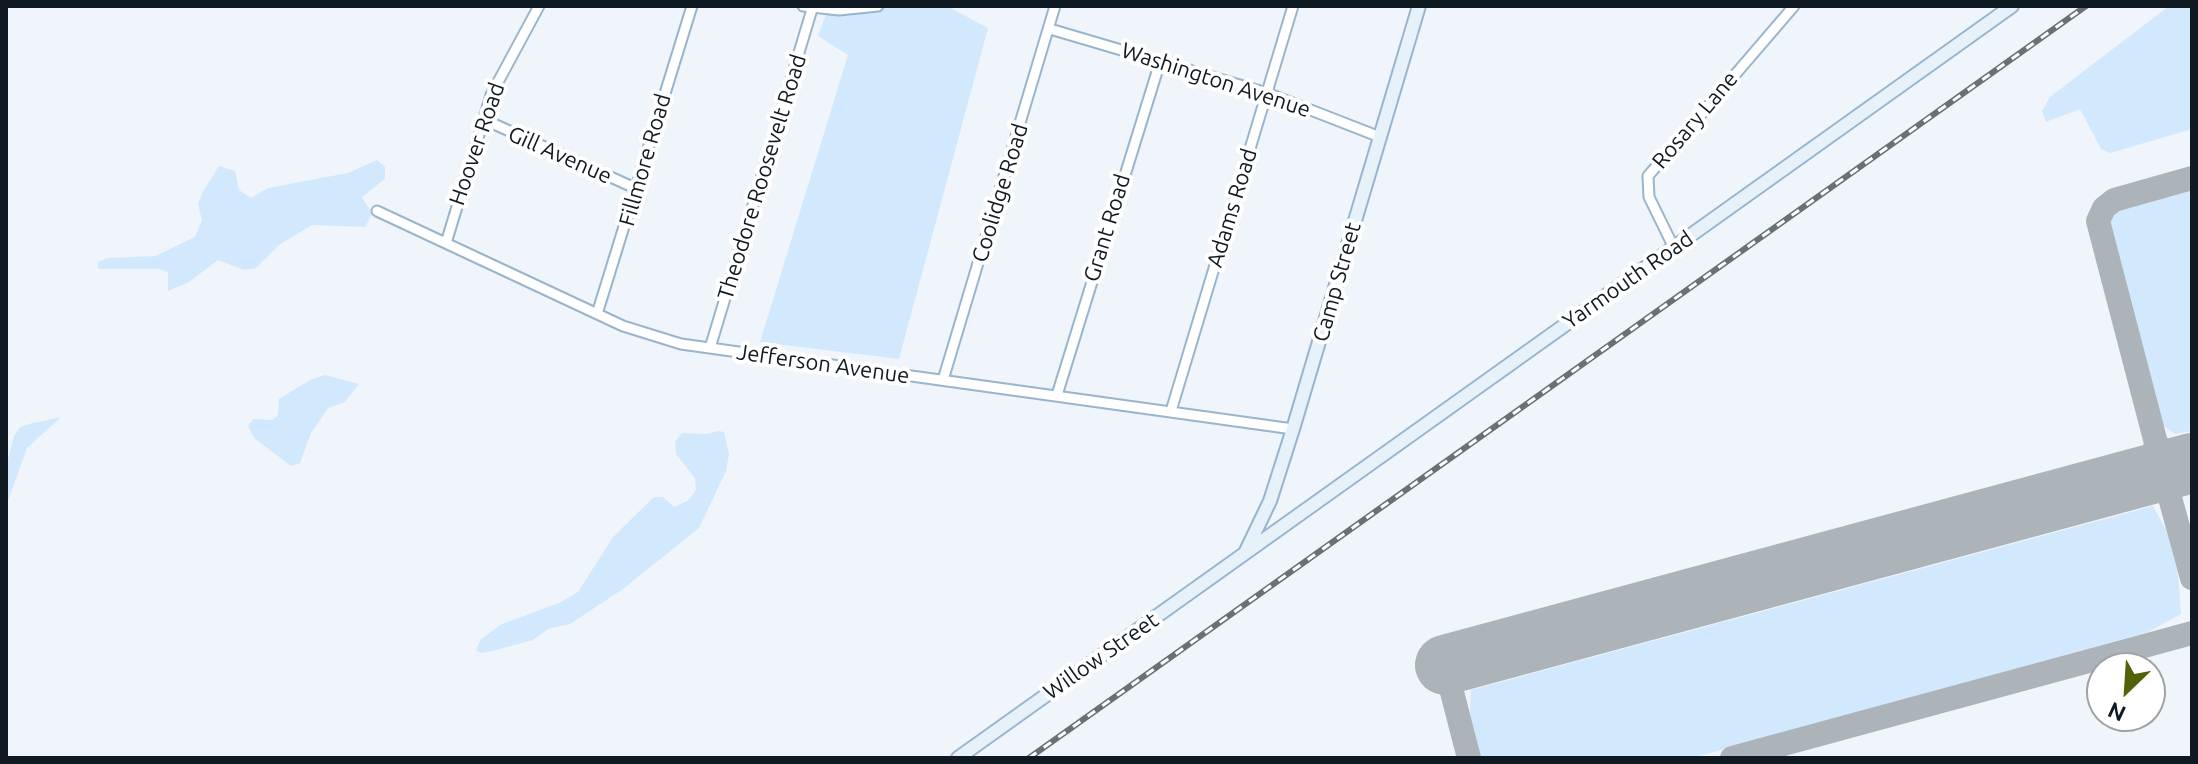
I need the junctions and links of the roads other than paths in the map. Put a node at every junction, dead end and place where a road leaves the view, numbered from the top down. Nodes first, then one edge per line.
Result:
1 (539, 6) edge
2 (692, 6) edge
3 (878, 6) edge
4 (1055, 6) edge
5 (1293, 6) edge
6 (1419, 6) edge
7 (1794, 6) edge
8 (2012, 6) edge
9 (809, 7) edge
10 (1050, 29) junction
11 (1160, 62) junction
12 (1267, 93) junction
13 (483, 119) junction
14 (1380, 137) junction
15 (637, 189) junction
16 (377, 211) dead end
17 (446, 243) junction
18 (1674, 248) junction
19 (597, 314) junction
20 (710, 348) junction
21 (943, 380) junction
22 (1057, 395) junction
23 (1171, 411) junction
24 (1293, 429) junction
25 (1270, 501) junction
26 (1286, 524) junction
27 (1244, 555) junction
28 (958, 758) edge

1 - 13 street, Hoover Road
2 - 15 street, Fillmore Road
3 - 9 street
4 - 10 street, Coolidge Road
5 - 12 street, Adams Road
6 - 14 main road, Camp Street
7 - 18 street, Rosary Lane
8 - 18 main road, Yarmouth Road
9 - 20 street, Theodore Roosevelt Road
10 - 11 street, Washington Avenue
10 - 21 street, Coolidge Road
11 - 12 street, Washington Avenue
11 - 22 street, Grant Road
12 - 14 street, Washington Avenue
12 - 23 street, Adams Road
13 - 15 street, Gill Avenue
13 - 17 street, Hoover Road
14 - 24 main road, Camp Street
15 - 19 street, Fillmore Road
16 - 17 street, Jefferson Avenue
17 - 19 street, Jefferson Avenue
18 - 26 main road, Yarmouth Road
19 - 20 street, Jefferson Avenue
20 - 21 street, Jefferson Avenue
21 - 22 street, Jefferson Avenue
22 - 23 street, Jefferson Avenue
23 - 24 street, Jefferson Avenue
24 - 25 main road, Camp Street
25 - 26 main road
25 - 27 main road, Camp Street
26 - 27 main road, Yarmouth Road
27 - 28 main road, Willow Street

